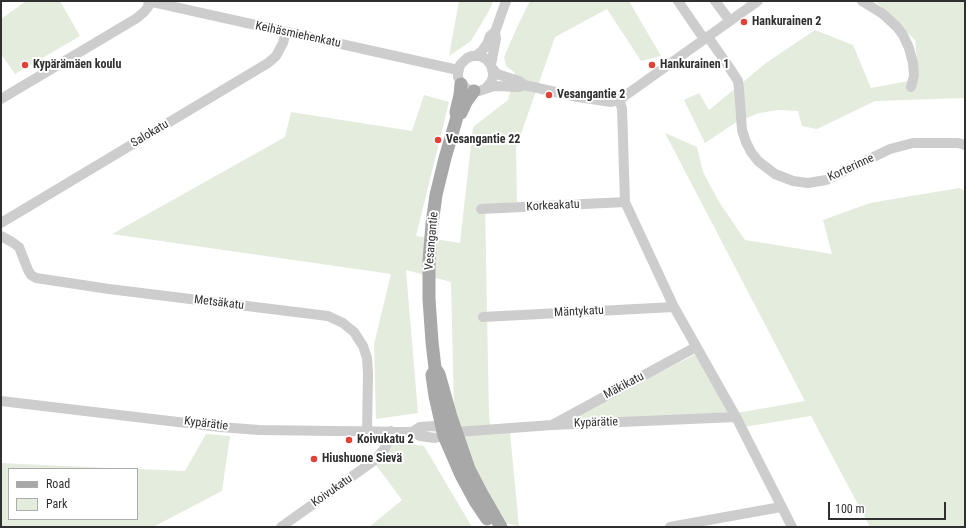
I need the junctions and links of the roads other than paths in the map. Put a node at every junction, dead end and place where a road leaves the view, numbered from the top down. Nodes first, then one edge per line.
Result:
1 (149, 1) edge
2 (506, 1) edge
3 (678, 1) edge
4 (715, 1) edge
5 (758, 1) edge
6 (862, 1) edge
7 (730, 21) junction
8 (286, 32) junction
9 (495, 32) junction
10 (706, 38) junction
11 (477, 55) junction
12 (492, 67) junction
13 (458, 70) junction
14 (461, 84) junction
15 (524, 85) junction
16 (911, 87) dead end
17 (480, 90) junction
18 (1, 99) edge
19 (619, 100) junction
20 (457, 117) junction
21 (965, 145) edge
22 (625, 202) junction
23 (481, 209) dead end
24 (1, 223) edge
25 (1, 236) edge
26 (674, 307) junction
27 (483, 317) dead end
28 (696, 347) junction
29 (1, 401) edge
30 (736, 417) junction
31 (552, 424) junction
32 (367, 431) junction
33 (391, 431) junction
34 (447, 432) junction
35 (782, 507) junction
36 (281, 527) edge
37 (492, 527) edge
38 (501, 527) edge
39 (670, 527) edge
40 (792, 527) edge

1 - 8 street, Keihäsmiehenkatu
1 - 18 street
2 - 9 street
3 - 10 street, Korterinne
4 - 7 street
5 - 7 street
6 - 16 street
7 - 10 street
8 - 13 street, Keihäsmiehenkatu
8 - 24 street, Salokatu
9 - 11 street
9 - 12 street
10 - 19 street
10 - 21 street, Korterinne
11 - 12 street
11 - 13 street
12 - 15 street
12 - 17 street
13 - 14 street
14 - 17 street
14 - 20 main road, Vesangantie
15 - 17 street
15 - 19 street
17 - 20 main road, Vesangantie
19 - 22 street
20 - 34 main road, Vesangantie
22 - 23 street, Korkeakatu
22 - 26 street
25 - 32 street, Metsäkatu
26 - 27 street, Mäntykatu
26 - 28 street
28 - 30 street
28 - 31 street, Mäkikatu
29 - 32 street, Kypärätie
30 - 31 street, Kypärätie
30 - 35 street
31 - 34 street, Kypärätie
32 - 33 street, Kypärätie
33 - 34 street, Kypärätie
33 - 36 street, Koivukatu
34 - 37 main road, Vesangantie
34 - 38 main road, Vesangantie
35 - 39 street
35 - 40 street

